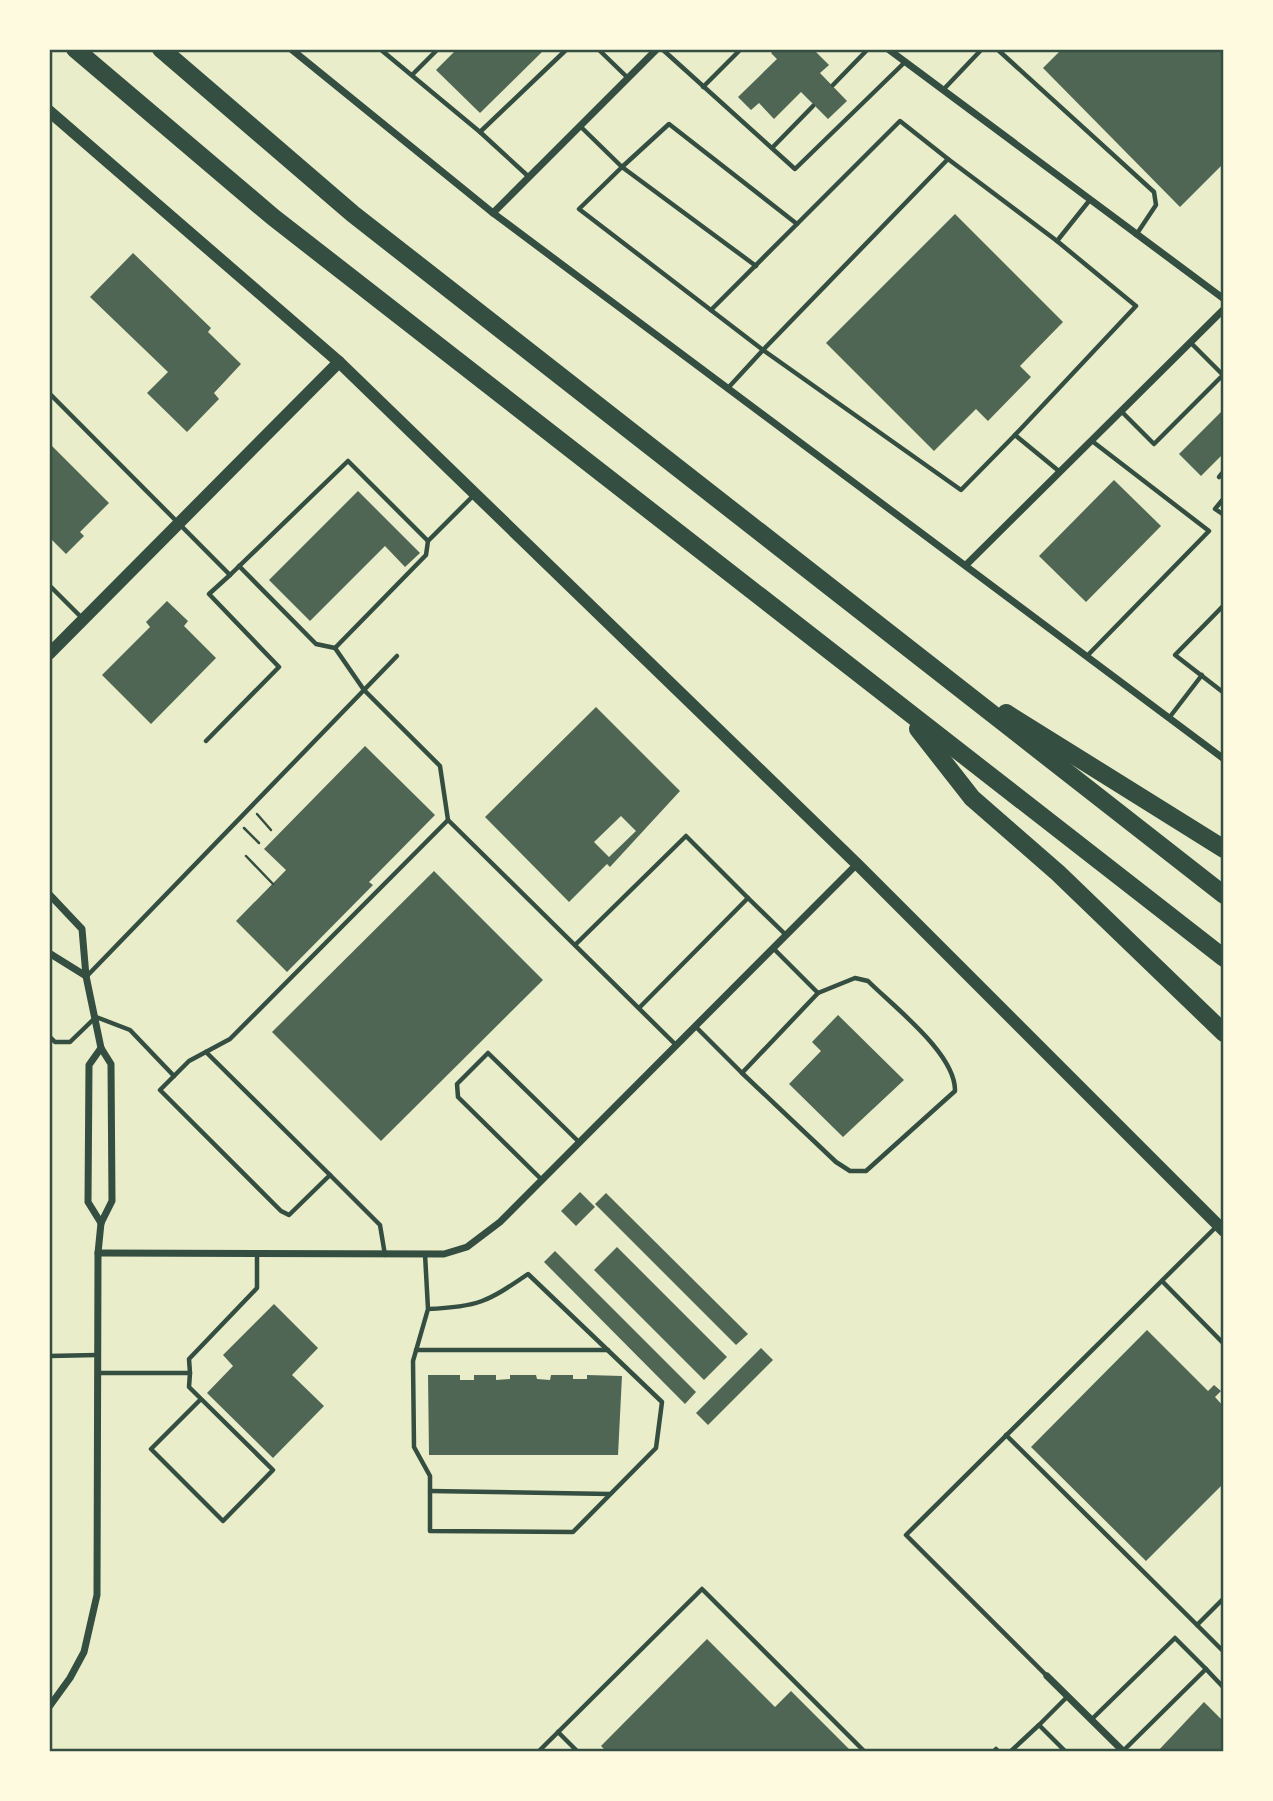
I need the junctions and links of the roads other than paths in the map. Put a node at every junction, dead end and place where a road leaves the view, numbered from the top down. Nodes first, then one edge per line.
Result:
1 (75, 49) edge
2 (161, 49) edge
3 (291, 49) edge
4 (380, 49) edge
5 (438, 49) edge
6 (567, 49) edge
7 (598, 49) edge
8 (659, 49) edge
9 (741, 49) edge
10 (868, 49) edge
11 (888, 49) edge
12 (982, 49) edge
13 (997, 49) edge
14 (905, 62) junction
15 (412, 75) junction
16 (628, 78) junction
17 (833, 85) dead end
18 (703, 87) junction
19 (943, 90) junction
20 (813, 106) dead end
21 (49, 111) edge
22 (580, 126) junction
23 (480, 132) junction
24 (772, 148) junction
25 (948, 159) junction
26 (622, 167) junction
27 (529, 177) junction
28 (1089, 201) junction
29 (492, 213) junction
30 (797, 224) junction
31 (1136, 235) junction
32 (1057, 241) junction
33 (756, 266) junction
34 (1224, 299) edge
35 (1224, 309) edge
36 (711, 310) junction
37 (1190, 342) junction
38 (763, 350) junction
39 (339, 362) junction
40 (1223, 375) edge
41 (728, 388) junction
42 (49, 393) edge
43 (1121, 411) junction
44 (1015, 435) junction
45 (1091, 440) junction
46 (1224, 471) edge
47 (1059, 472) junction
48 (1219, 477) dead end
49 (475, 494) junction
50 (710, 495) junction
51 (1224, 498) edge
52 (1224, 516) edge
53 (179, 523) junction
54 (428, 541) junction
55 (966, 565) junction
56 (239, 566) junction
57 (230, 575) junction
58 (49, 585) edge
59 (1224, 605) edge
60 (83, 619) junction
61 (335, 648) junction
62 (50, 650) edge
63 (397, 656) dead end
64 (1087, 656) junction
65 (1202, 676) junction
66 (364, 690) junction
67 (1224, 693) edge
68 (901, 707) junction
69 (1169, 718) junction
70 (206, 741) dead end
71 (1224, 759) edge
72 (448, 820) junction
73 (1224, 849) edge
74 (857, 864) junction
75 (49, 894) edge
76 (1224, 895) edge
77 (748, 898) junction
78 (786, 935) junction
79 (575, 946) junction
80 (773, 948) junction
81 (49, 953) edge
82 (1224, 958) edge
83 (86, 976) junction
84 (818, 993) junction
85 (639, 1008) junction
86 (96, 1017) junction
87 (695, 1026) junction
88 (1224, 1032) edge
89 (49, 1037) edge
90 (676, 1045) junction
91 (101, 1048) junction
92 (206, 1052) junction
93 (742, 1073) junction
94 (174, 1076) junction
95 (579, 1143) junction
96 (330, 1175) junction
97 (542, 1180) junction
98 (101, 1223) junction
99 (1221, 1228) edge
100 (98, 1253) junction
101 (257, 1254) junction
102 (425, 1254) junction
103 (385, 1255) junction
104 (1161, 1281) junction
105 (428, 1309) junction
106 (1224, 1343) edge
107 (416, 1350) junction
108 (609, 1350) junction
109 (98, 1355) junction
110 (49, 1356) edge
111 (98, 1373) junction
112 (190, 1373) junction
113 (201, 1399) junction
114 (1006, 1435) junction
115 (430, 1491) junction
116 (610, 1494) junction
117 (1224, 1598) edge
118 (1197, 1625) junction
119 (1224, 1652) edge
120 (1206, 1669) junction
121 (1047, 1676) joint
122 (1224, 1688) edge
123 (1068, 1696) junction
124 (49, 1707) edge
125 (1091, 1720) junction
126 (1039, 1724) junction
127 (558, 1732) junction
128 (1123, 1751) edge
129 (538, 1752) edge
130 (578, 1752) edge
131 (865, 1752) edge
132 (993, 1752) edge
133 (999, 1752) edge
134 (1010, 1752) edge
135 (1066, 1752) edge

1 - 68 highway
2 - 50 highway
3 - 29 street
4 - 15 lane
5 - 15 lane
6 - 23 lane
7 - 16 lane
8 - 16 street
8 - 18 lane
9 - 18 lane
10 - 17 lane
11 - 14 street
12 - 19 lane
13 - 31 lane
14 - 19 street
14 - 24 lane
15 - 23 lane
16 - 22 street
18 - 24 lane
19 - 28 street
20 - 24 lane
21 - 39 street
22 - 26 lane
22 - 27 street
23 - 27 lane
25 - 30 lane
25 - 32 lane
25 - 38 lane
26 - 30 lane
26 - 33 lane
26 - 36 lane
27 - 29 street
28 - 31 street
28 - 32 lane
29 - 41 street
30 - 33 lane
31 - 34 street
32 - 44 lane
33 - 36 lane
35 - 37 street
36 - 38 lane
37 - 40 lane
37 - 43 street
38 - 41 lane
38 - 44 lane
39 - 49 street
39 - 53 street
40 - 43 lane
41 - 55 street
42 - 53 lane
43 - 45 street
44 - 47 lane
45 - 47 street
45 - 64 lane
46 - 48 lane
47 - 55 street
49 - 54 lane
49 - 74 street
50 - 73 highway
50 - 76 highway
51 - 52 lane
53 - 57 lane
53 - 60 street
54 - 56 lane
54 - 61 lane
55 - 64 street
56 - 57 lane
56 - 61 lane
57 - 70 lane
58 - 60 lane
59 - 65 lane
60 - 62 street
61 - 66 lane
63 - 66 lane
64 - 69 street
65 - 67 lane
65 - 69 lane
66 - 72 lane
66 - 83 lane
68 - 82 highway
68 - 88 highway
69 - 71 street
72 - 79 lane
72 - 92 lane
74 - 78 street
74 - 99 street
75 - 83 street
77 - 78 lane
77 - 79 lane
77 - 85 lane
78 - 80 street
79 - 85 lane
80 - 84 lane
80 - 87 street
81 - 83 street
83 - 86 street
84 - 93 lane
84 - 93 lane
85 - 90 lane
86 - 89 lane
86 - 91 street
86 - 94 lane
87 - 90 street
87 - 93 lane
90 - 95 street
91 - 98 street
91 - 98 street
92 - 94 lane
92 - 96 lane
94 - 96 lane
95 - 97 street
95 - 97 lane
96 - 103 lane
97 - 102 street
98 - 100 street
99 - 104 lane
100 - 101 street
100 - 109 street
101 - 103 street
101 - 112 lane
102 - 103 street
102 - 105 lane
104 - 106 lane
104 - 114 lane
105 - 107 lane
105 - 108 lane
107 - 108 lane
107 - 115 lane
108 - 116 lane
109 - 110 lane
109 - 111 street
111 - 112 lane
111 - 124 street
112 - 113 lane
113 - 113 lane
114 - 118 lane
114 - 121 lane
115 - 116 lane
115 - 116 lane
117 - 118 lane
118 - 119 lane
120 - 122 lane
120 - 125 lane
120 - 128 lane
121 - 123 street
123 - 125 street
123 - 126 lane
125 - 128 street
126 - 134 lane
126 - 135 lane
127 - 129 lane
127 - 130 lane
127 - 131 lane
132 - 133 lane

